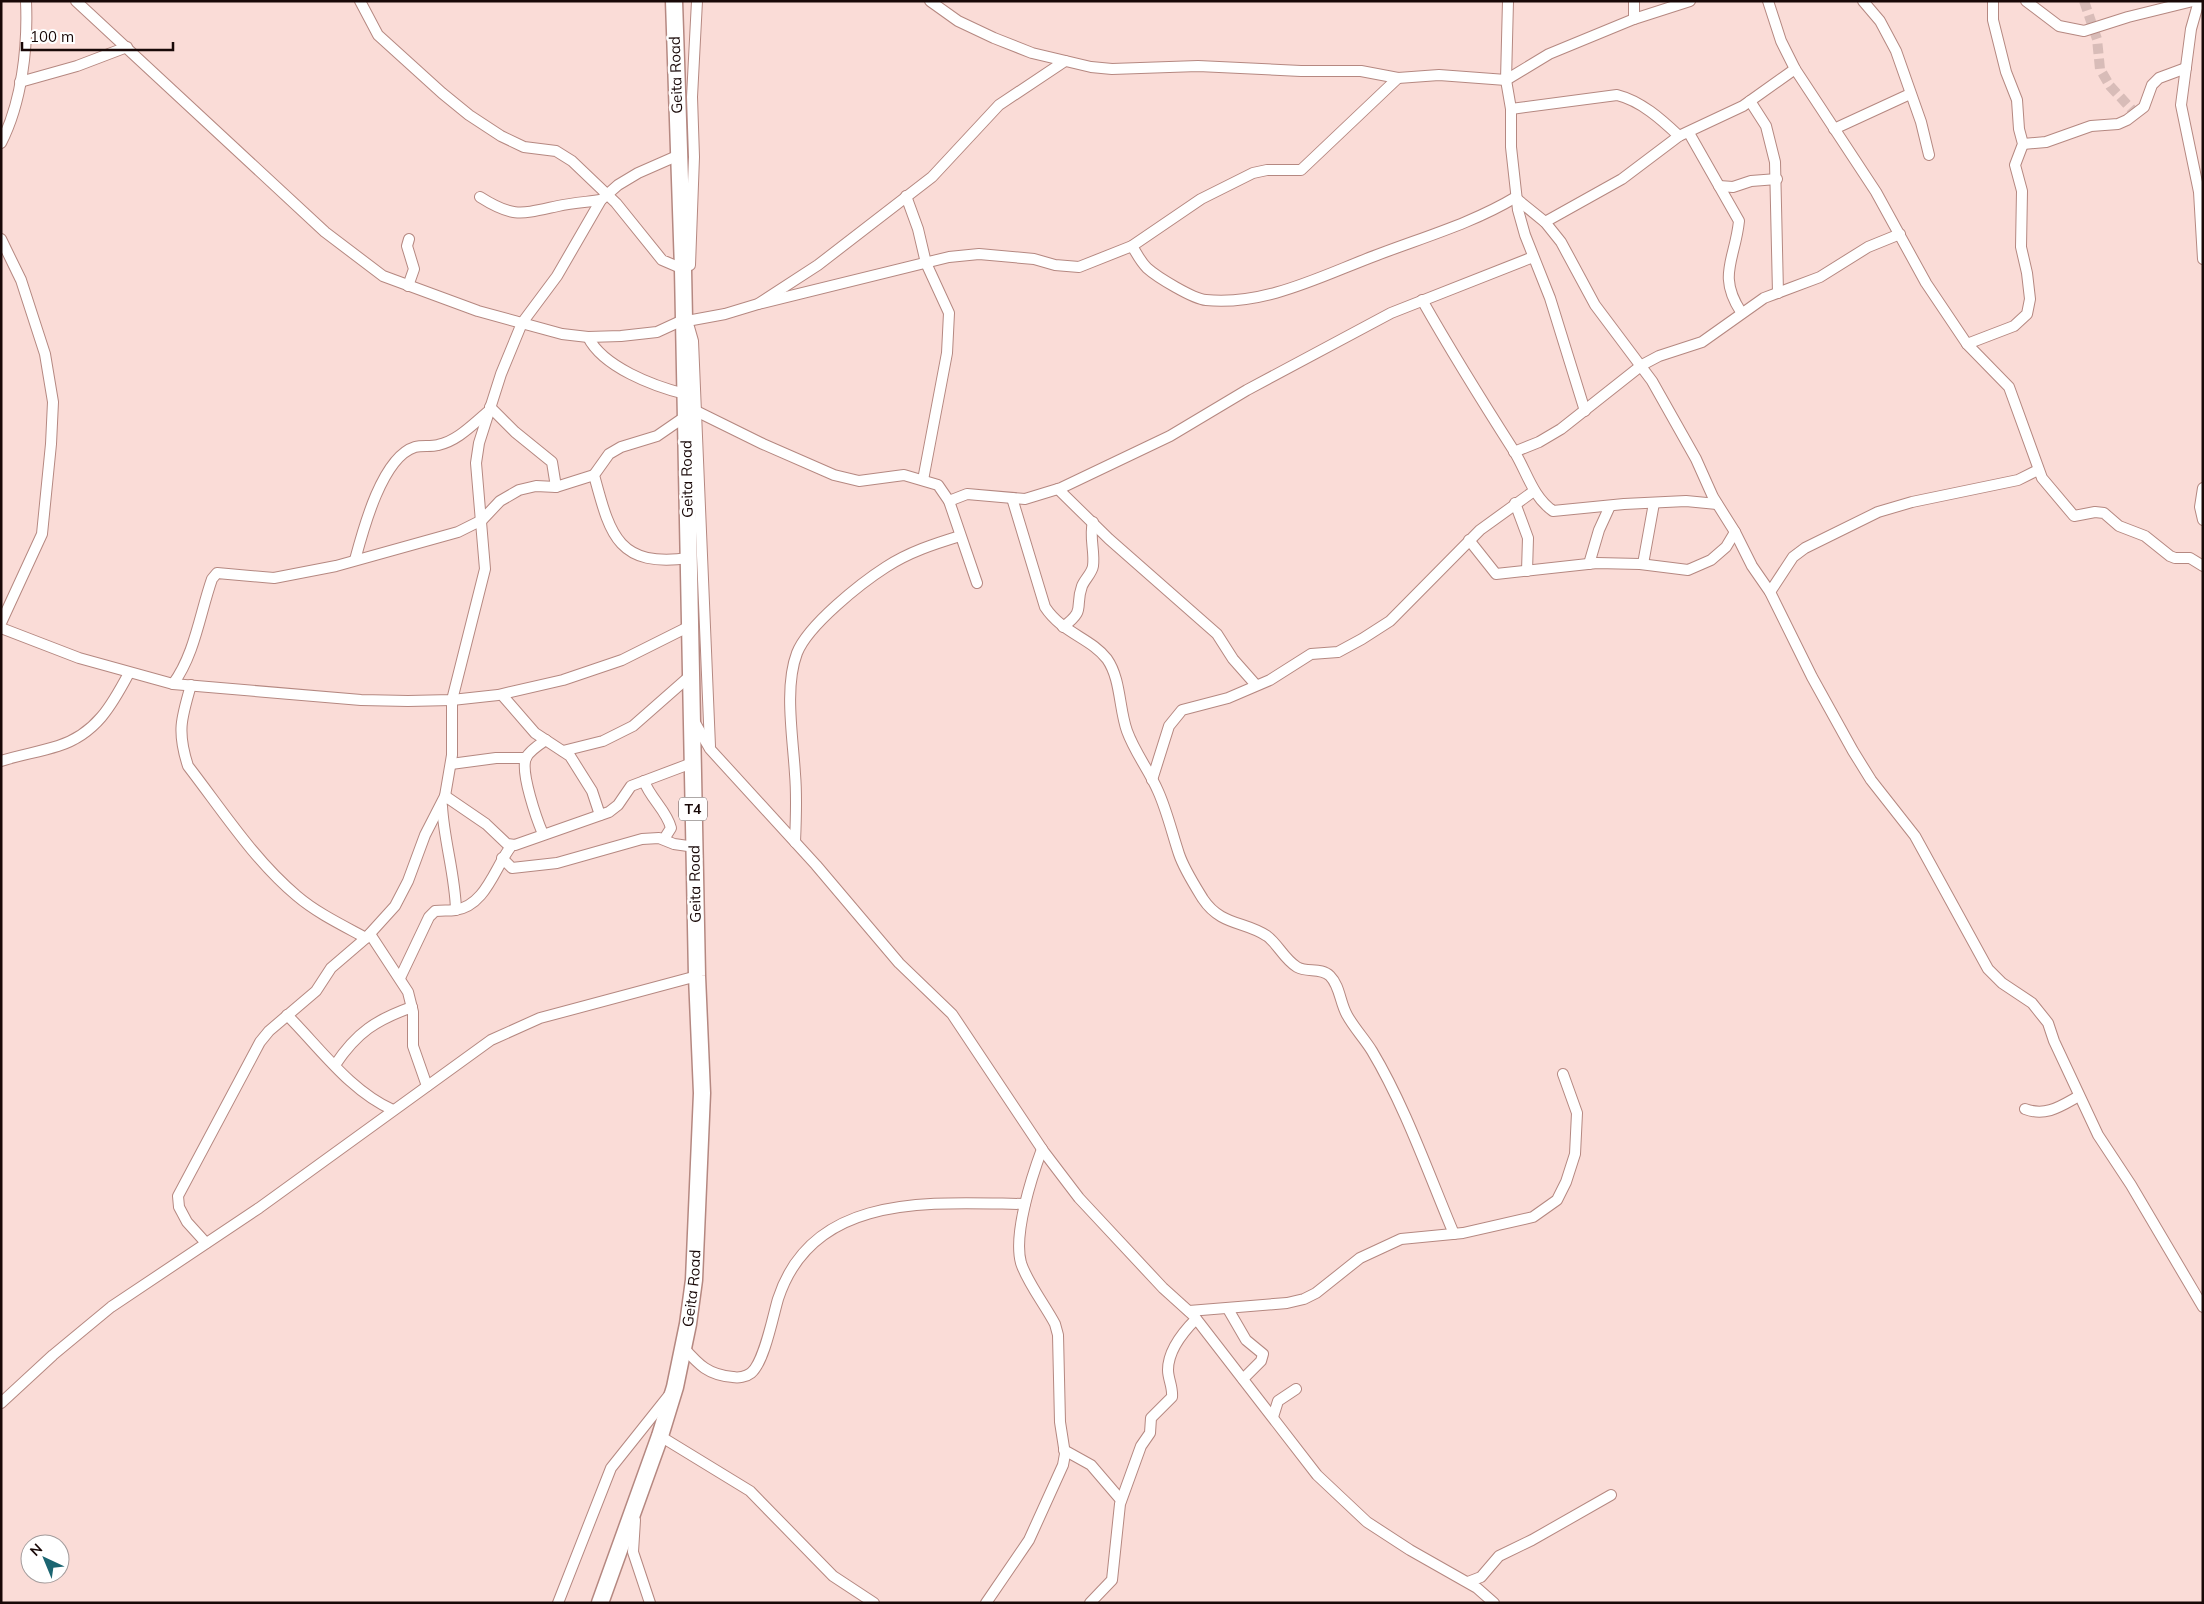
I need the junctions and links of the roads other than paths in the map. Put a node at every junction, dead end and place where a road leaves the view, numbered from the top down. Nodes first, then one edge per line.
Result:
1 (26, 1) edge
2 (76, 1) edge
3 (360, 1) edge
4 (674, 1) edge
5 (697, 1) edge
6 (930, 1) edge
7 (1508, 1) edge
8 (1634, 1) edge
9 (1690, 1) edge
10 (1768, 1) edge
11 (1863, 1) edge
12 (1993, 1) edge
13 (2026, 1) edge
14 (2193, 1) edge
15 (2199, 1) edge
16 (1634, 19) junction
17 (127, 46) junction
18 (1065, 61) junction
19 (2186, 68) junction
20 (1795, 69) junction
21 (1398, 78) junction
22 (1506, 80) junction
23 (20, 82) junction
24 (1910, 94) junction
25 (1750, 101) junction
26 (1511, 109) junction
27 (1834, 129) junction
28 (1689, 133) junction
29 (1679, 136) junction
30 (1, 142) edge
31 (2023, 144) junction
32 (678, 155) junction
33 (1929, 155) dead end
34 (1777, 178) junction
35 (1719, 186) junction
36 (906, 196) junction
37 (480, 197) dead end
38 (604, 197) junction
39 (1517, 199) junction
40 (1545, 222) junction
41 (1900, 234) junction
42 (1, 239) edge
43 (409, 239) dead end
44 (1132, 246) junction
45 (1533, 257) junction
46 (2203, 259) edge
47 (926, 263) junction
48 (683, 270) junction
49 (408, 286) junction
50 (1778, 293) junction
51 (1422, 300) junction
52 (758, 304) junction
53 (1741, 312) junction
54 (685, 320) junction
55 (522, 323) junction
56 (588, 337) junction
57 (1967, 344) junction
58 (1642, 365) junction
59 (685, 394) junction
60 (489, 409) junction
61 (1585, 411) junction
62 (691, 414) junction
63 (1514, 452) junction
64 (2038, 470) junction
65 (594, 475) junction
66 (923, 480) junction
67 (556, 487) junction
68 (2203, 488) edge
69 (1058, 489) junction
70 (1534, 491) junction
71 (1012, 498) junction
72 (949, 501) junction
73 (1654, 503) junction
74 (1515, 504) junction
75 (1717, 504) junction
76 (1610, 506) junction
77 (482, 520) junction
78 (2203, 520) edge
79 (1093, 522) junction
80 (1735, 532) junction
81 (960, 536) junction
82 (1469, 540) junction
83 (689, 558) junction
84 (355, 560) junction
85 (1589, 564) junction
86 (1643, 564) junction
87 (2203, 566) edge
88 (1527, 570) junction
89 (977, 583) dead end
90 (1770, 592) junction
91 (1, 623) edge
92 (690, 626) junction
93 (1064, 627) junction
94 (1, 628) edge
95 (129, 673) junction
96 (691, 675) junction
97 (173, 684) junction
98 (191, 685) junction
99 (1256, 685) junction
100 (502, 695) junction
101 (452, 700) junction
102 (691, 716) junction
103 (546, 740) junction
104 (710, 749) junction
105 (563, 751) junction
106 (526, 758) junction
107 (1, 761) edge
108 (692, 763) junction
109 (451, 764) junction
110 (1152, 780) junction
111 (644, 781) junction
112 (444, 800) junction
113 (600, 815) junction
114 (543, 834) junction
115 (664, 839) junction
116 (796, 842) junction
117 (512, 845) junction
118 (695, 847) junction
119 (502, 858) junction
120 (456, 910) junction
121 (368, 936) junction
122 (697, 976) junction
123 (400, 978) junction
124 (412, 1007) junction
125 (288, 1015) junction
126 (336, 1065) junction
127 (1563, 1074) dead end
128 (428, 1086) junction
129 (2079, 1096) junction
130 (2025, 1109) dead end
131 (393, 1110) junction
132 (1042, 1149) junction
133 (1025, 1204) junction
134 (1454, 1234) junction
135 (206, 1243) junction
136 (2203, 1308) edge
137 (1228, 1309) junction
138 (1192, 1315) junction
139 (683, 1347) junction
140 (1243, 1379) junction
141 (675, 1387) junction
142 (1296, 1389) dead end
143 (1, 1403) edge
144 (1273, 1417) junction
145 (660, 1436) junction
146 (1064, 1450) junction
147 (1611, 1495) dead end
148 (1121, 1500) junction
149 (635, 1507) junction
150 (1468, 1582) junction
151 (558, 1603) edge
152 (600, 1603) edge
153 (650, 1603) edge
154 (874, 1603) edge
155 (986, 1603) edge
156 (1090, 1603) edge
157 (1494, 1603) edge

1 - 23 street
2 - 17 street
3 - 38 street
4 - 32 highway, Geita Road / T4
5 - 54 street
6 - 18 street
7 - 22 street
8 - 16 street
9 - 16 street
10 - 20 street
11 - 24 street
12 - 31 street
13 - 14 street
15 - 19 street
16 - 22 street
17 - 23 street
17 - 49 street
18 - 21 street
18 - 36 street
19 - 31 street
19 - 46 street
20 - 25 street
20 - 27 street
21 - 22 street
21 - 44 street
22 - 26 street
23 - 30 street
24 - 27 street
24 - 33 street
25 - 28 street
25 - 34 street
26 - 29 street
26 - 39 street
27 - 41 street
28 - 29 street
28 - 35 street
29 - 40 street
31 - 57 street
32 - 38 street
32 - 48 highway, Geita Road / T4
34 - 35 street
34 - 50 street
35 - 53 street
36 - 47 street
36 - 52 street
37 - 38 street
38 - 48 street
38 - 55 street
39 - 40 street
39 - 44 street
39 - 45 street
40 - 58 street
41 - 50 street
41 - 57 street
42 - 91 street
43 - 49 street
44 - 47 street
45 - 51 street
45 - 61 street
47 - 52 street
47 - 66 street
48 - 54 highway, Geita Road / T4
49 - 55 street
50 - 53 street
51 - 63 street
51 - 69 street
52 - 54 street
53 - 58 street
54 - 56 street
54 - 59 highway, Geita Road / T4
54 - 62 street
55 - 56 street
55 - 60 street
56 - 59 street
57 - 64 street
58 - 61 street
58 - 75 street
59 - 62 highway, Geita Road / T4
60 - 67 street
60 - 77 street
60 - 84 street
61 - 63 street
62 - 65 street
62 - 66 street
62 - 83 highway, Geita Road / T4
62 - 104 street
63 - 70 street
64 - 87 street
64 - 90 street
65 - 67 street
65 - 83 street
66 - 72 street
67 - 77 street
68 - 78 street
69 - 71 street
69 - 79 street
70 - 74 street
70 - 76 street
71 - 72 street
71 - 93 street
72 - 81 street
73 - 75 street
73 - 76 street
73 - 86 street
74 - 82 street
74 - 88 street
75 - 80 street
76 - 85 street
77 - 84 street
77 - 101 street
79 - 93 street
79 - 99 street
80 - 86 street
80 - 90 street
81 - 89 street
81 - 116 street
82 - 88 street
82 - 99 street
83 - 92 highway, Geita Road / T4
84 - 97 street
85 - 86 street
85 - 88 street
90 - 129 street
92 - 96 highway, Geita Road / T4
92 - 100 street
93 - 110 street
94 - 95 street
95 - 97 street
95 - 107 street
96 - 102 highway, Geita Road / T4
96 - 105 street
97 - 98 street
98 - 101 street
98 - 121 street
99 - 110 street
100 - 101 street
100 - 103 street
101 - 109 street
102 - 104 street
102 - 108 highway, Geita Road / T4
103 - 105 street
103 - 106 street
104 - 116 street
105 - 113 street
106 - 109 street
106 - 114 street
108 - 111 street
108 - 118 highway, Geita Road / T4
109 - 112 street
110 - 134 street
111 - 113 street
111 - 115 street
112 - 117 street
112 - 120 street
112 - 121 street
113 - 114 street
114 - 117 street
115 - 118 street
115 - 119 street
116 - 132 street
117 - 119 street
118 - 122 highway, Geita Road / T4
119 - 120 street
120 - 123 street
121 - 123 street
121 - 125 street
122 - 128 street
122 - 139 highway, Geita Road / T4
123 - 124 street
124 - 126 street
124 - 128 street
125 - 126 street
125 - 135 street
126 - 131 street
127 - 134 street
128 - 131 street
129 - 130 street
129 - 136 street
131 - 135 street
132 - 133 street
132 - 138 street
133 - 139 street
133 - 146 street
134 - 137 street
135 - 143 street
137 - 138 street
137 - 140 street
138 - 140 street
138 - 148 street
139 - 141 highway, Geita Road / T4
140 - 144 street
141 - 145 highway, Geita Road / T4
141 - 151 street
142 - 144 street
144 - 150 street
145 - 149 highway, Geita Road / T4
145 - 154 street
146 - 148 street
146 - 155 street
147 - 150 street
148 - 156 street
149 - 152 highway, Geita Road / T4
149 - 153 street
150 - 157 street

